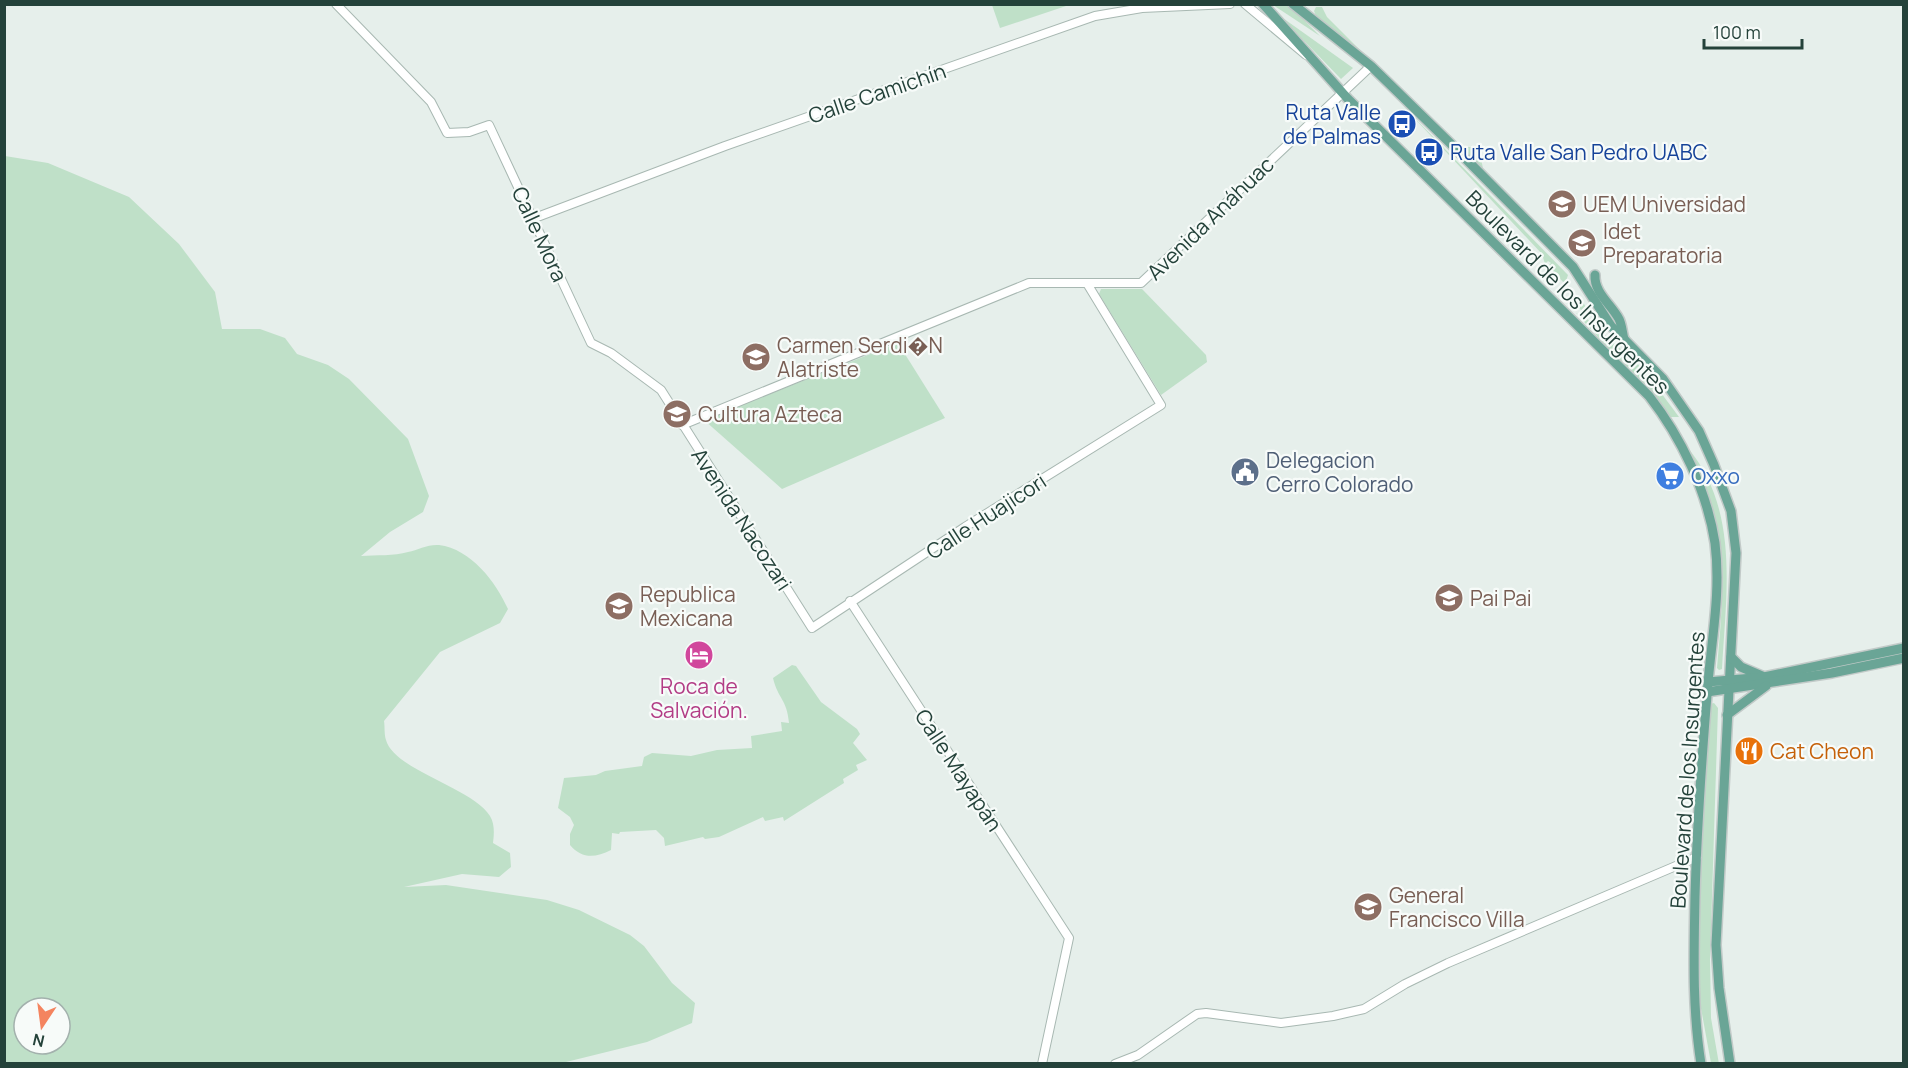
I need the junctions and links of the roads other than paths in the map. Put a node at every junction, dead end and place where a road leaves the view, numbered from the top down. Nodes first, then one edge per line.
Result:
1 (336, 4) edge
2 (1230, 4) edge
3 (1245, 4) edge
4 (1263, 4) edge
5 (1293, 4) edge
6 (1314, 60) junction
7 (1371, 66) junction
8 (1343, 93) junction
9 (532, 219) junction
10 (1595, 275) dead end
11 (1088, 285) junction
12 (1624, 341) junction
13 (591, 343) joint
14 (682, 425) junction
15 (850, 601) junction
16 (812, 628) joint
17 (1904, 648) edge
18 (1731, 657) junction
19 (1904, 658) edge
20 (1766, 680) junction
21 (1730, 686) junction
22 (1708, 687) junction
23 (1727, 715) junction
24 (1696, 857) junction
25 (1042, 1064) edge
26 (1115, 1064) edge
27 (1701, 1064) edge
28 (1730, 1064) edge

1 - 9 street, Calle Mora
2 - 9 street, Calle Camichín
3 - 6 street
4 - 6 main road, Boulevard de los Insurgentes
5 - 7 main road, Boulevard de los Insurgentes
6 - 8 main road, Boulevard de los Insurgentes
7 - 8 street, Avenida Anáhuac
7 - 12 main road, Boulevard de los Insurgentes
8 - 11 street, Avenida Anáhuac
8 - 22 main road, Boulevard de los Insurgentes
9 - 13 street, Calle Mora
10 - 12 main road
11 - 14 street, Avenida Anáhuac
11 - 15 street, Calle Huajicori
12 - 18 main road, Boulevard de los Insurgentes
13 - 14 street, Avenida Nacozari
14 - 16 street, Avenida Nacozari
15 - 16 street, Calle Huajicori
15 - 25 street, Calle Mayapán
17 - 20 main road
18 - 20 main road
18 - 21 main road, Boulevard de los Insurgentes
19 - 20 main road
20 - 21 main road
20 - 23 main road
21 - 22 main road
21 - 23 main road, Boulevard de los Insurgentes
22 - 24 main road, Boulevard de los Insurgentes
23 - 28 main road, Boulevard de los Insurgentes
24 - 26 street
24 - 27 main road, Boulevard de los Insurgentes

